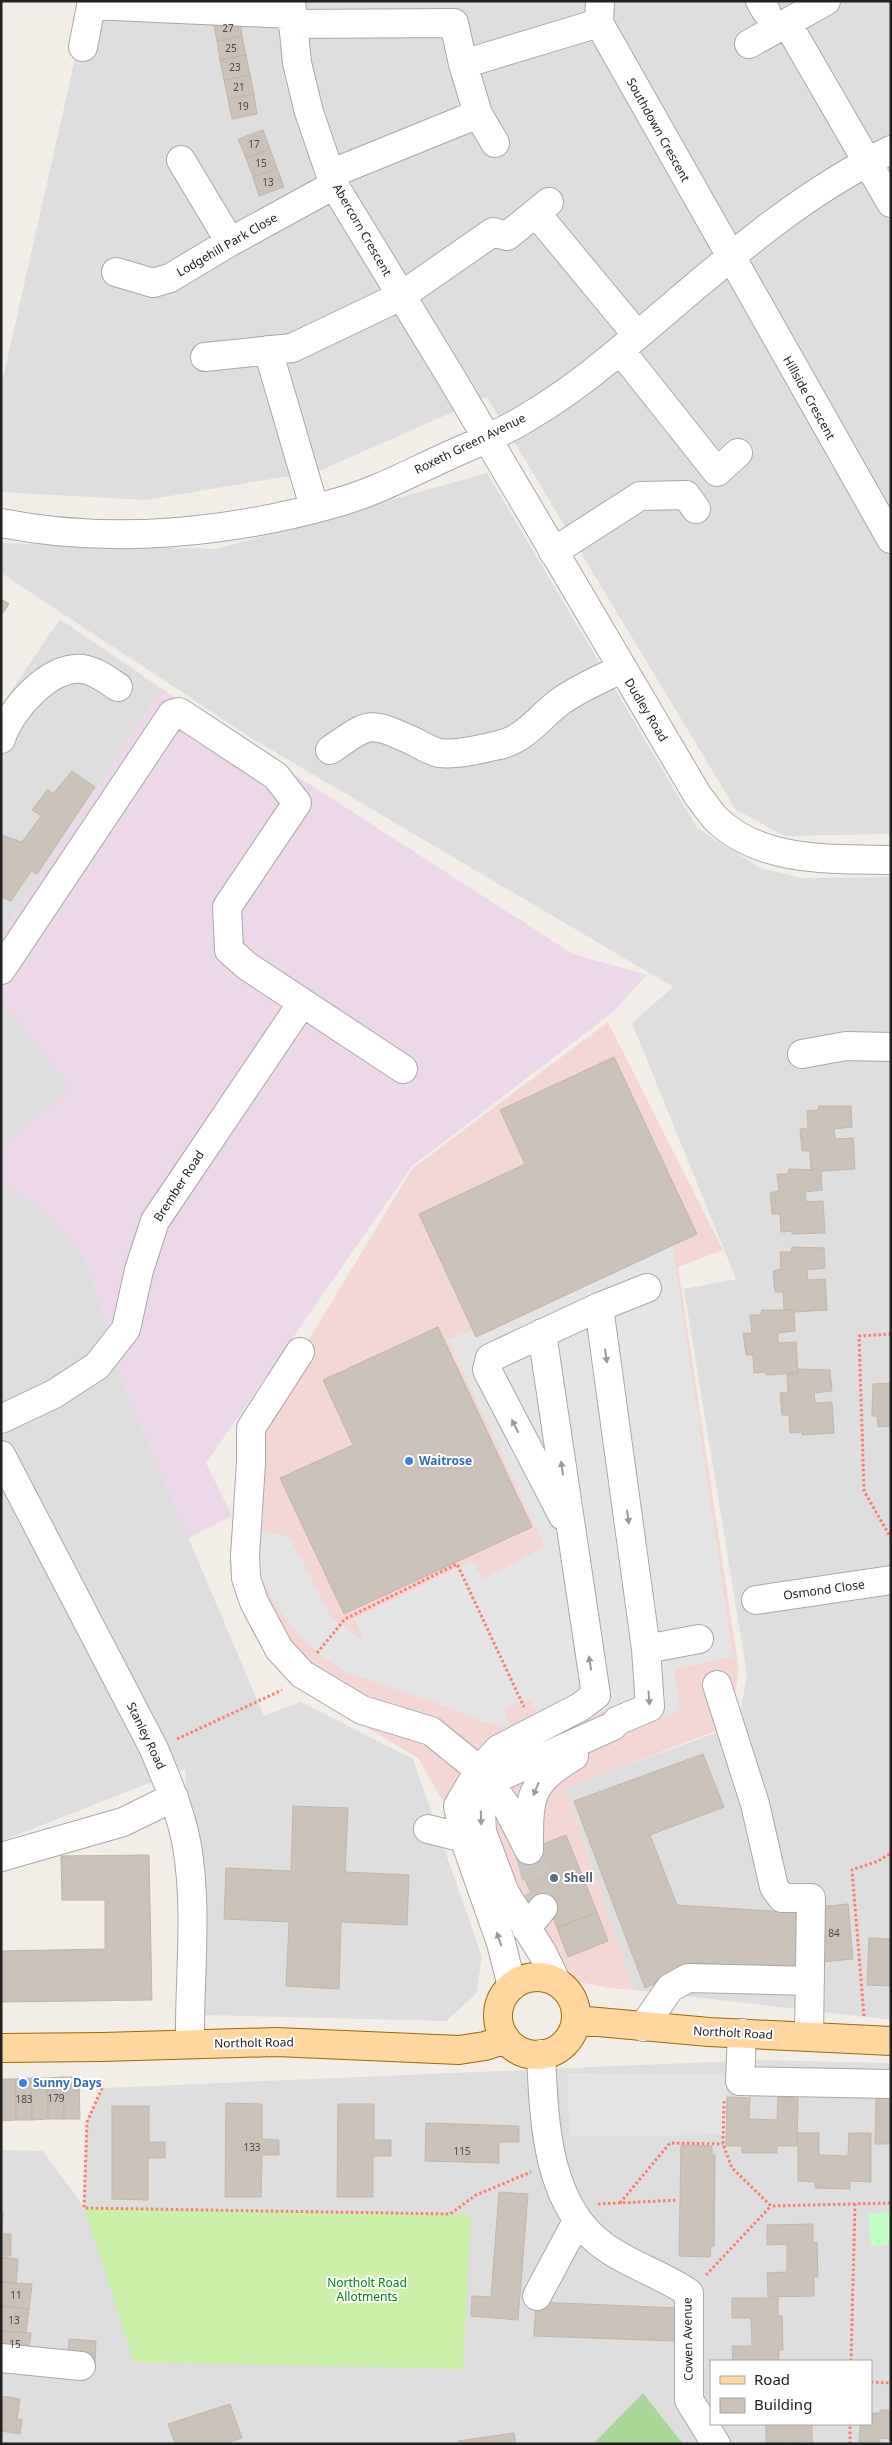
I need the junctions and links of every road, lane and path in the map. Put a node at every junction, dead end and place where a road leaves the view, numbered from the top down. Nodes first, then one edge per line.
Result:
1 (826, 1) edge
2 (92, 3) edge
3 (442, 12) edge
4 (599, 12) edge
5 (771, 12) edge
6 (292, 13) edge
7 (749, 44) dead end
8 (83, 48) dead end
9 (462, 64) junction
10 (478, 114) junction
11 (494, 143) dead end
12 (879, 156) edge
13 (181, 160) dead end
14 (332, 180) junction
15 (891, 203) edge
16 (230, 242) junction
17 (729, 256) junction
18 (116, 272) dead end
19 (401, 296) junction
20 (628, 342) junction
21 (268, 350) junction
22 (205, 357) dead end
23 (487, 439) junction
24 (738, 454) dead end
25 (314, 507) junction
26 (696, 509) dead end
27 (1, 523) edge
28 (891, 539) edge
29 (553, 552) junction
30 (621, 668) junction
31 (118, 687) dead end
32 (1, 739) edge
33 (330, 750) dead end
34 (891, 860) edge
35 (1, 970) edge
36 (302, 1003) junction
37 (891, 1047) edge
38 (802, 1054) dead end
39 (403, 1069) dead end
40 (647, 1288) dead end
41 (599, 1307) junction
42 (542, 1333) junction
43 (891, 1334) edge
44 (300, 1352) dead end
45 (1, 1419) edge
46 (1, 1455) edge
47 (571, 1531) junction
48 (891, 1538) edge
49 (891, 1580) edge
50 (756, 1600) dead end
51 (699, 1639) dead end
52 (646, 1649) junction
53 (310, 1663) junction
54 (716, 1685) dead end
55 (606, 1711) junction
56 (536, 1732) junction
57 (154, 1749) junction
58 (480, 1770) junction
59 (174, 1797) junction
60 (428, 1830) dead end
61 (464, 1838) junction
62 (891, 1852) edge
63 (1, 1856) edge
64 (556, 1981) junction
65 (810, 1981) junction
66 (512, 1986) junction
67 (576, 2020) junction
68 (643, 2027) junction
69 (742, 2033) junction
70 (809, 2036) junction
71 (506, 2039) junction
72 (879, 2040) edge
73 (190, 2044) junction
74 (1, 2048) edge
75 (541, 2054) junction
76 (891, 2084) edge
77 (102, 2088) dead end
78 (724, 2097) dead end
79 (723, 2144) junction
80 (552, 2163) junction
81 (678, 2200) dead end
82 (891, 2203) edge
83 (620, 2204) junction
84 (854, 2204) junction
85 (771, 2206) junction
86 (573, 2213) junction
87 (689, 2294) junction
88 (537, 2296) dead end
89 (1, 2358) edge
90 (851, 2360) edge
91 (80, 2366) dead end
92 (872, 2382) edge
93 (891, 2383) edge
94 (850, 2425) edge
95 (716, 2444) edge
96 (850, 2444) edge

1 - 5 street
2 - 6 street
2 - 8 street
3 - 6 street
3 - 9 street
4 - 9 street
4 - 17 street, Southdown Crescent
5 - 7 street
5 - 12 street
6 - 14 street, Abercorn Crescent
9 - 10 street
10 - 11 street
10 - 14 street, Lodgehill Park Close
12 - 15 street
12 - 17 street, Roxeth Green Avenue
13 - 16 street
14 - 16 street, Lodgehill Park Close
14 - 19 street, Abercorn Crescent
16 - 18 street, Lodgehill Park Close
17 - 20 street, Roxeth Green Avenue
17 - 28 street, Hillside Crescent
19 - 20 street
19 - 21 street
19 - 23 street, Abercorn Crescent
20 - 23 street, Roxeth Green Avenue
20 - 24 street
21 - 22 street
21 - 25 street
23 - 25 street, Roxeth Green Avenue
23 - 29 street, Dudley Road
25 - 27 street, Roxeth Green Avenue
26 - 29 street
29 - 30 street, Dudley Road
30 - 33 street
30 - 34 street, Dudley Road
31 - 32 street
35 - 36 street
36 - 39 street
36 - 45 street, Brember Road
37 - 38 street
40 - 41 street
41 - 42 street
41 -> 52 street
47 -> 42 street
47 -> 42 street
43 - 48 path
44 - 53 street
46 - 57 street, Stanley Road
55 -> 47 street
49 - 50 street, Osmond Close
51 - 52 street
52 -> 55 street
53 - 56 path
53 - 57 path
53 - 58 street
54 - 65 street
55 - 56 street
55 - 58 street
55 -> 58 street
56 - 58 street
57 - 59 street, Stanley Road
58 - 61 street
58 -> 64 street
59 - 63 street
59 - 73 street, Stanley Road
60 - 61 street
66 -> 61 street
62 - 72 path
64 - 66 main road
64 - 67 main road
65 - 68 street
65 - 70 street
66 - 71 main road
67 - 68 main road, Northolt Road
67 - 75 main road
68 - 69 main road, Northolt Road
69 - 70 main road, Northolt Road
69 - 76 street
70 - 72 main road, Northolt Road
71 - 73 main road, Northolt Road
71 - 75 main road
73 - 74 main road, Northolt Road
75 - 80 street, Cowen Avenue
77 - 80 path
78 - 79 path
79 - 83 path
79 - 85 path
80 - 86 street, Cowen Avenue
81 - 83 path
82 - 84 path
83 - 86 path
84 - 85 path
84 - 90 path
85 - 87 path
86 - 87 street, Cowen Avenue
86 - 88 street
87 - 95 street, Cowen Avenue
89 - 91 street
92 - 93 path
94 - 96 path

